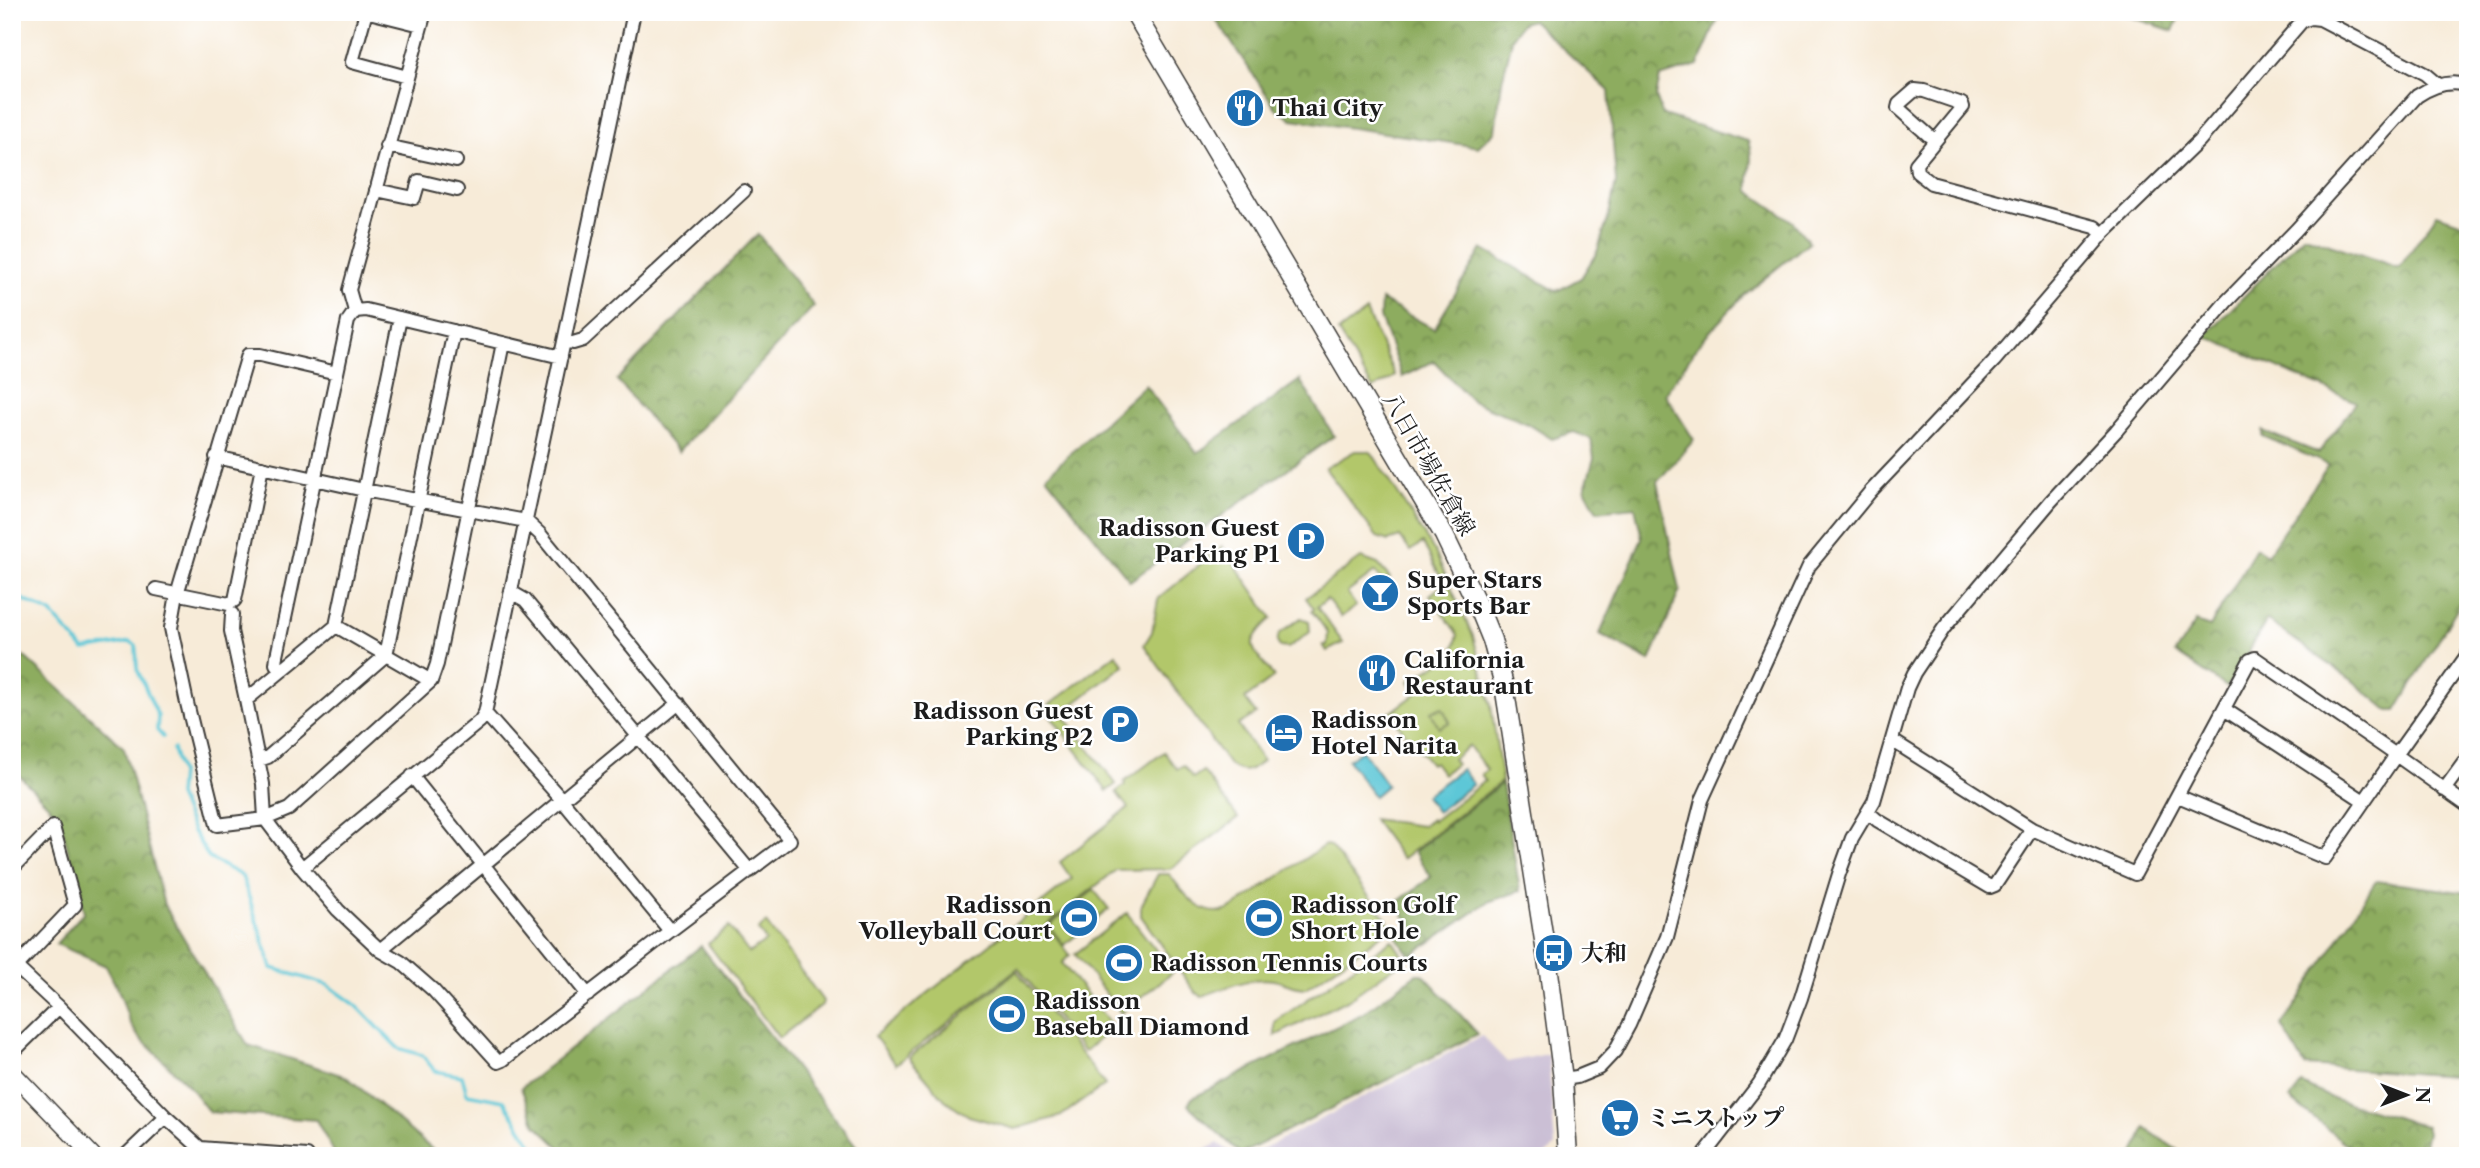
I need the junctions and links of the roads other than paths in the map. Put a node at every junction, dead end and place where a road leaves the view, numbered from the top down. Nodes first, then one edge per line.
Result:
1 (367, 12) edge
2 (634, 12) edge
3 (1134, 12) edge
4 (423, 19) edge
5 (407, 77) junction
6 (2438, 85) junction
7 (2468, 86) edge
8 (1935, 141) junction
9 (387, 146) junction
10 (456, 161) dead end
11 (376, 190) junction
12 (457, 190) dead end
13 (744, 191) dead end
14 (2103, 234) junction
15 (355, 311) junction
16 (400, 318) junction
17 (454, 331) junction
18 (564, 341) junction
19 (503, 342) junction
20 (561, 357) junction
21 (337, 373) junction
22 (216, 457) junction
23 (262, 467) junction
24 (314, 478) junction
25 (364, 490) junction
26 (417, 500) junction
27 (470, 509) junction
28 (526, 521) junction
29 (156, 589) dead end
30 (511, 592) junction
31 (177, 594) junction
32 (232, 614) dead end
33 (335, 626) junction
34 (386, 654) junction
35 (2468, 654) edge
36 (281, 671) junction
37 (431, 681) junction
38 (246, 700) junction
39 (679, 703) junction
40 (2224, 709) junction
41 (485, 713) junction
42 (639, 736) junction
43 (1893, 741) junction
44 (2396, 755) junction
45 (2468, 757) edge
46 (258, 761) junction
47 (412, 776) junction
48 (2444, 790) junction
49 (2178, 796) junction
50 (562, 800) junction
51 (2364, 801) junction
52 (2468, 806) edge
53 (1869, 813) junction
54 (265, 819) junction
55 (2032, 829) junction
56 (483, 865) junction
57 (302, 868) junction
58 (12, 869) edge
59 (750, 871) junction
60 (670, 931) junction
61 (380, 950) junction
62 (14, 965) edge
63 (588, 995) junction
64 (59, 1007) junction
65 (12, 1053) edge
66 (12, 1072) edge
67 (1563, 1079) junction
68 (166, 1117) junction
69 (200, 1152) edge
70 (93, 1156) edge
71 (125, 1156) edge
72 (307, 1156) edge
73 (1568, 1156) edge
74 (1703, 1156) edge

1 - 4 street
1 - 5 street
2 - 18 street
3 - 67 main road, 八日市場佐倉線
4 - 5 street
5 - 9 street
6 - 7 street
6 - 14 street
6 - 43 street
8 - 8 street
8 - 14 street
9 - 10 street
9 - 11 street
11 - 12 street
11 - 15 street
13 - 18 street
14 - 67 street
15 - 16 street
15 - 21 street
16 - 17 street
16 - 25 street
17 - 19 street
17 - 26 street
18 - 20 street
19 - 20 street
19 - 27 street
20 - 28 street
21 - 22 street
21 - 24 street
22 - 23 street
22 - 31 street
23 - 24 street
23 - 31 street
24 - 25 street
24 - 36 street
25 - 26 street
25 - 33 street
26 - 27 street
26 - 34 street
27 - 28 street
27 - 37 street
28 - 30 street
28 - 39 street
29 - 31 street
30 - 41 street
30 - 42 street
31 - 54 street
32 - 38 street
33 - 34 street
33 - 36 street
34 - 37 street
34 - 46 street
35 - 44 street
36 - 38 street
37 - 54 street
38 - 46 street
39 - 42 street
39 - 59 street
40 - 44 street
40 - 49 street
40 - 51 street
41 - 47 street
41 - 50 street
42 - 50 street
42 - 59 street
43 - 53 street
43 - 55 street
44 - 48 street
44 - 51 street
45 - 48 street
46 - 54 street
47 - 56 street
47 - 57 street
48 - 52 street
49 - 51 street
49 - 55 street
50 - 56 street
50 - 60 street
53 - 55 street
53 - 74 street
54 - 57 street
56 - 61 street
56 - 63 street
57 - 61 street
58 - 62 street
59 - 60 street
60 - 63 street
61 - 63 street
62 - 64 street
64 - 65 street
64 - 68 street
66 - 70 street
67 - 73 main road, 八日市場佐倉線
68 - 69 street
68 - 71 street
69 - 72 street

